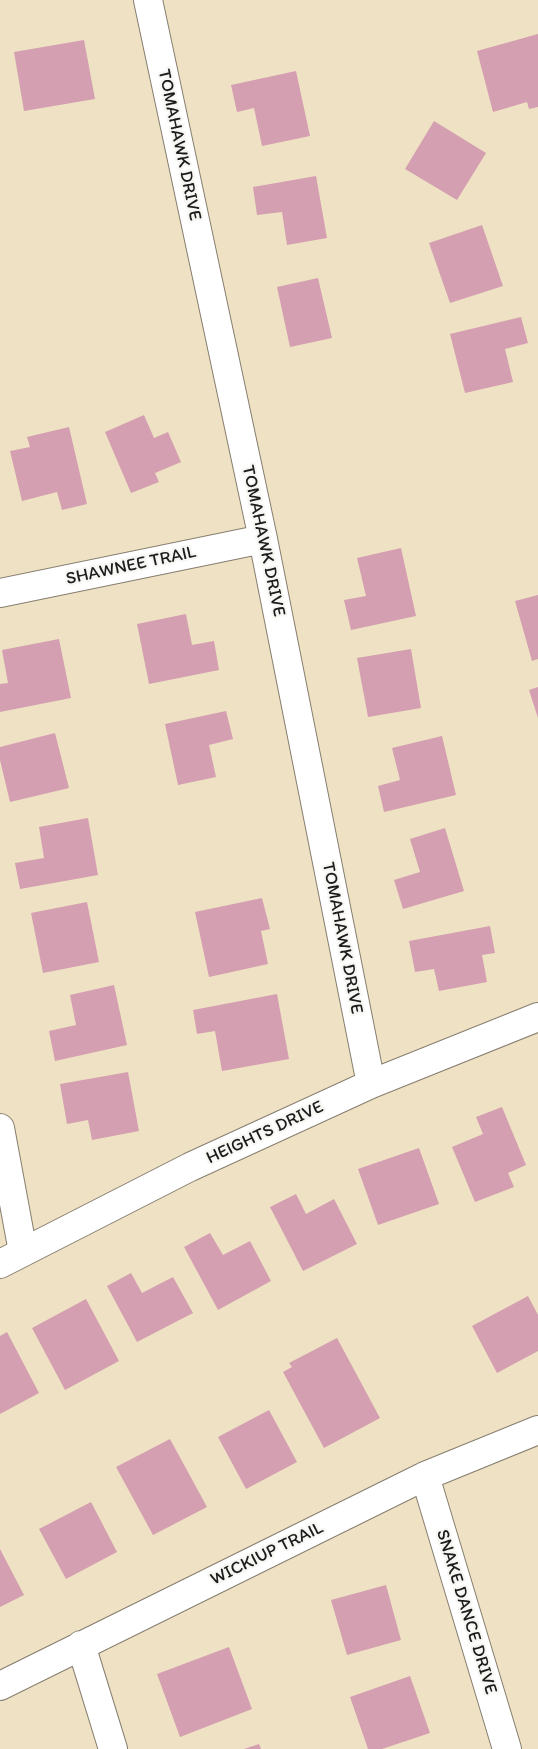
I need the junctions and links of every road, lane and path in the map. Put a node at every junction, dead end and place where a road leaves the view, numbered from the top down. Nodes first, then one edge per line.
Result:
1 (148, 0) edge
2 (263, 539) junction
3 (0, 594) edge
4 (538, 1017) edge
5 (371, 1084) junction
6 (0, 1128) edge
7 (11, 1258) edge
8 (538, 1430) edge
9 (424, 1476) junction
10 (82, 1645) junction
11 (0, 1686) edge
12 (113, 1749) edge
13 (507, 1749) edge

1 - 2 street, TOMAHAWK DRIVE
2 - 3 street, SHAWNEE TRAIL
2 - 5 street, TOMAHAWK DRIVE
4 - 5 street, HEIGHTS DRIVE
5 - 7 street, HEIGHTS DRIVE
6 - 7 street
8 - 9 street, WICKIUP TRAIL
9 - 10 street, WICKIUP TRAIL
9 - 13 street, SNAKE DANCE DRIVE
10 - 11 street, WICKIUP TRAIL
10 - 12 street

